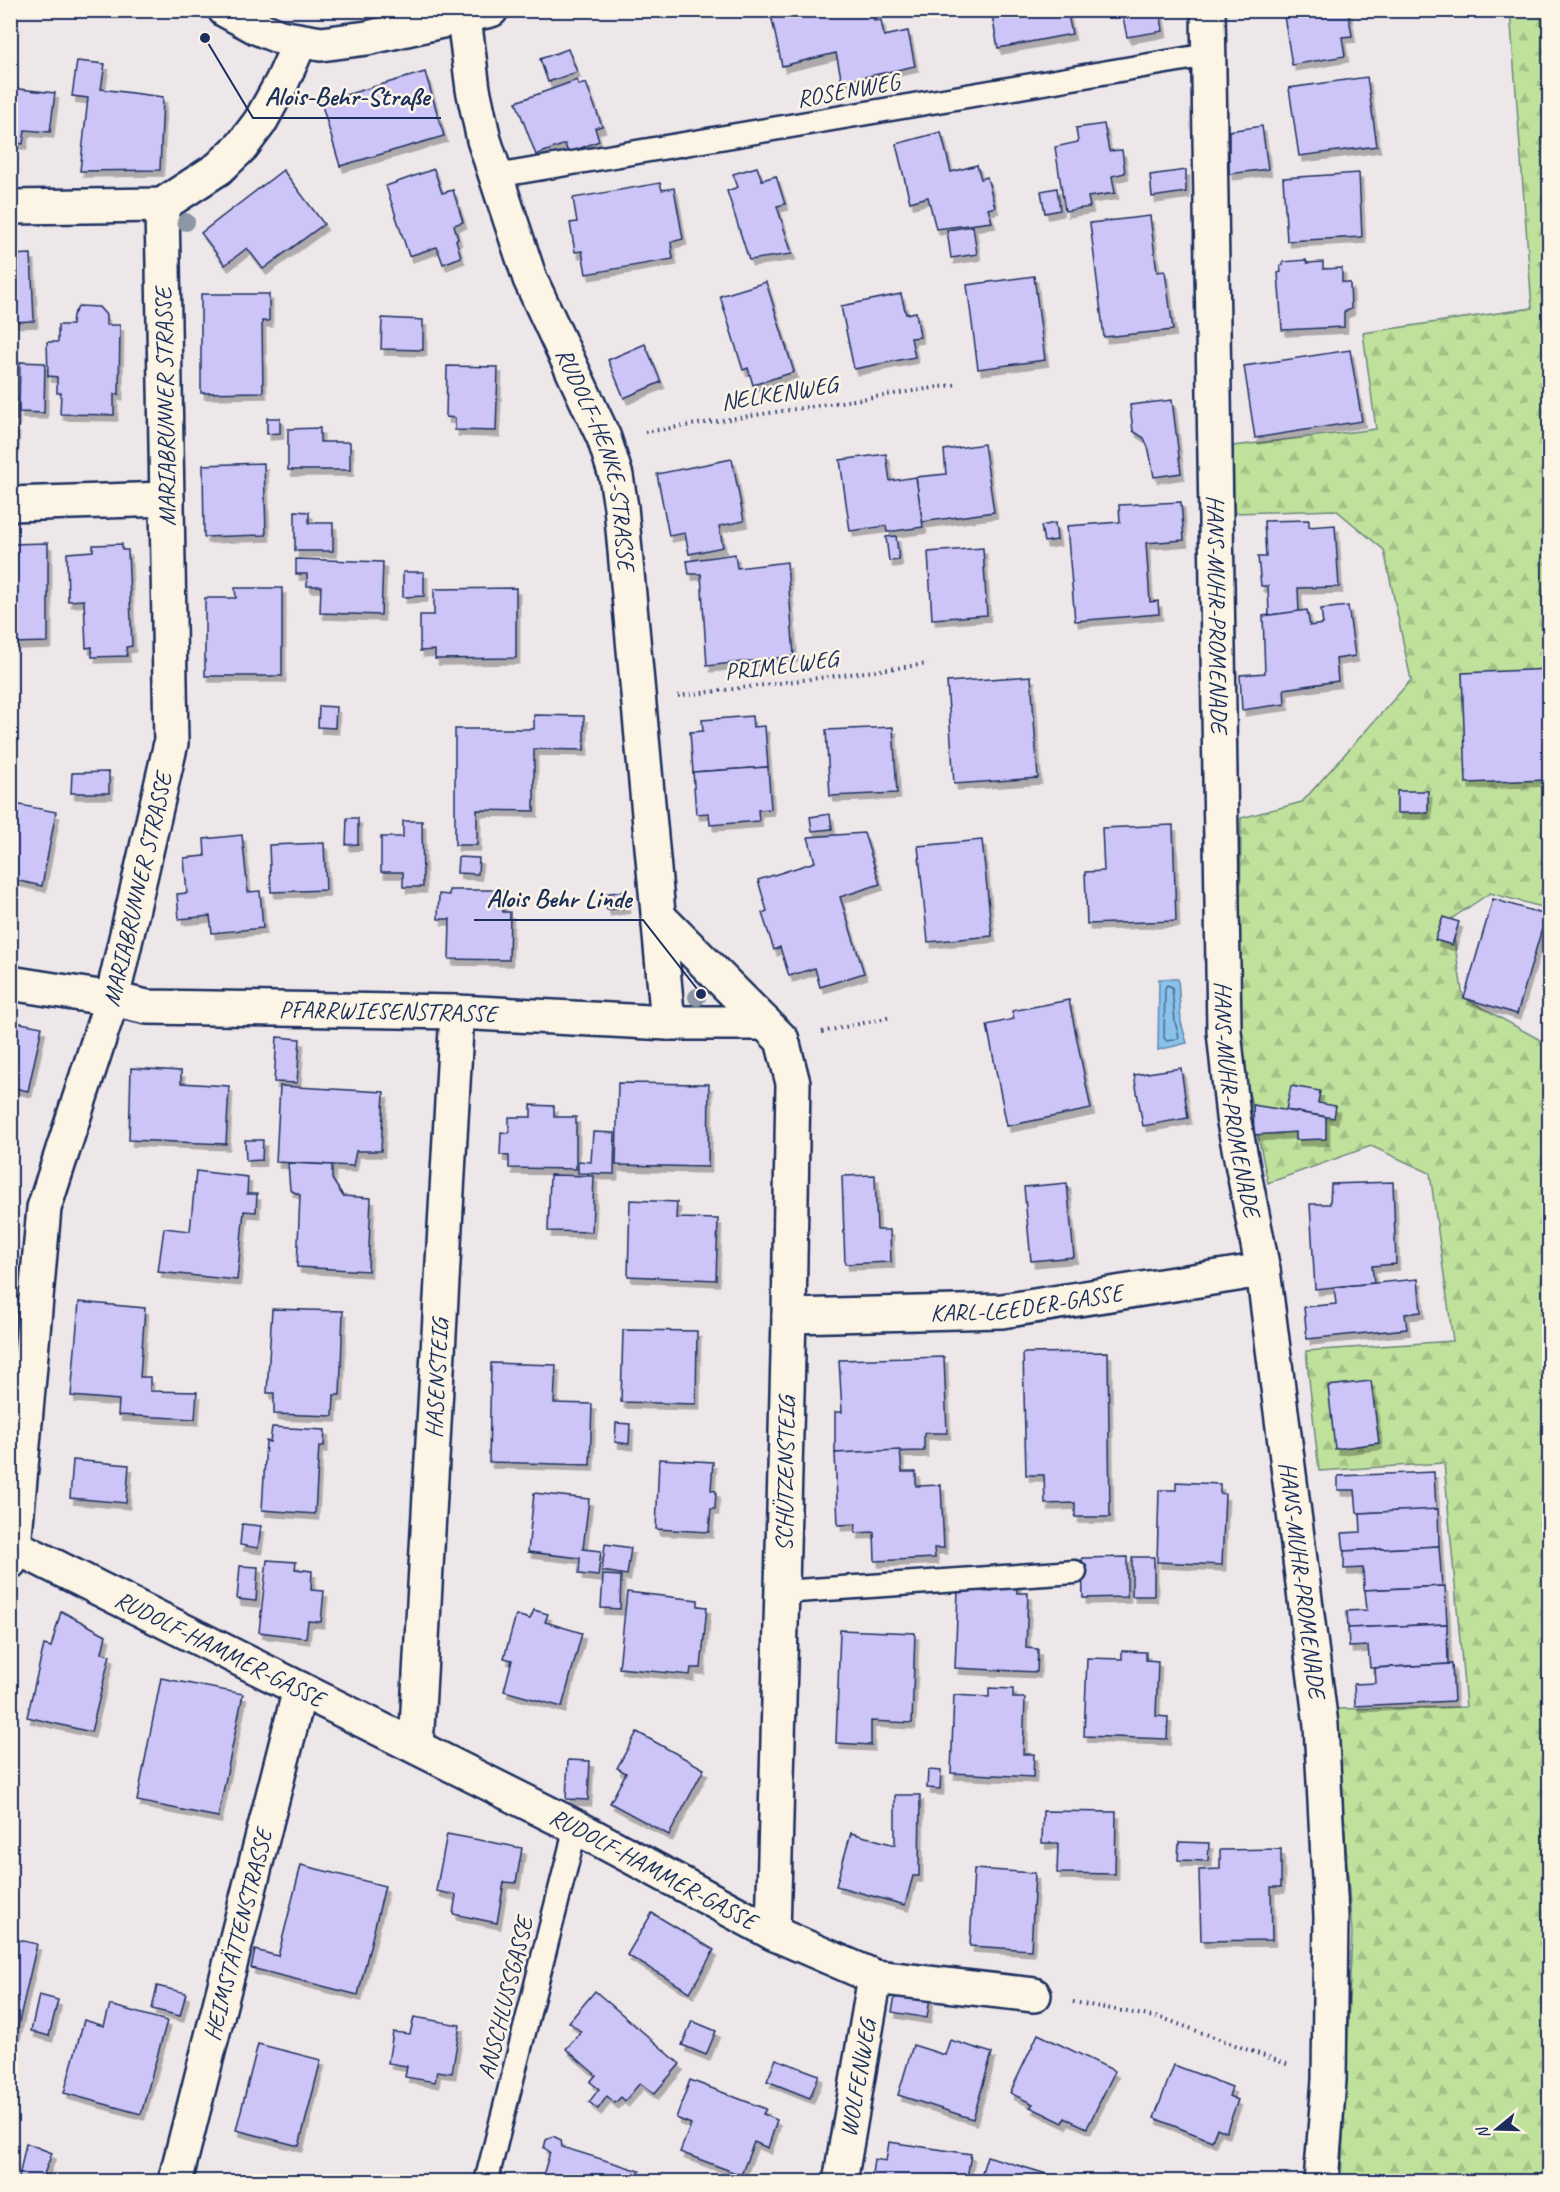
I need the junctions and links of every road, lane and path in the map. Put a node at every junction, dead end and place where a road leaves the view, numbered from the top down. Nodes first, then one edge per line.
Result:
1 (225, 10) edge
2 (1208, 10) edge
3 (477, 14) edge
4 (300, 42) junction
5 (1208, 55) junction
6 (496, 176) junction
7 (162, 205) junction
8 (10, 207) edge
9 (959, 384) dead end
10 (604, 438) junction
11 (167, 499) junction
12 (10, 504) edge
13 (928, 664) dead end
14 (638, 701) junction
15 (659, 917) junction
16 (10, 983) edge
17 (112, 999) junction
18 (457, 1012) junction
19 (891, 1017) dead end
20 (668, 1023) junction
21 (774, 1031) junction
22 (1263, 1270) junction
23 (789, 1316) junction
24 (12, 1554) edge
25 (1075, 1572) dead end
26 (782, 1592) junction
27 (300, 1689) junction
28 (416, 1746) junction
29 (576, 1827) junction
30 (773, 1933) junction
31 (876, 1977) junction
32 (1034, 1995) joint
33 (1329, 2080) junction
34 (175, 2181) edge
35 (486, 2181) edge
36 (840, 2181) edge
37 (1322, 2181) edge

1 - 4 street
2 - 5 street, HANS-MUHR-PROMENADE
3 - 4 street
3 - 6 street, RUDOLF-HENKE-STRASSE
4 - 7 street
5 - 6 lane, ROSENWEG
5 - 22 street, HANS-MUHR-PROMENADE
6 - 10 street, RUDOLF-HENKE-STRASSE
7 - 8 street
7 - 11 street, MARIABRUNNER STRASSE
9 - 10 path, NELKENWEG
10 - 14 street, RUDOLF-HENKE-STRASSE
11 - 12 street
11 - 17 street, MARIABRUNNER STRASSE
13 - 14 path, PRIMELWEG
14 - 15 street, RUDOLF-HENKE-STRASSE
15 - 20 street, RUDOLF-HENKE-STRASSE
15 - 21 street
16 - 17 street, PFARRWIESENSTRASSE
17 - 18 street, PFARRWIESENSTRASSE
17 - 24 street, MARIABRUNNER STRASSE
18 - 20 street, PFARRWIESENSTRASSE
18 - 28 street, HASENSTEIG
19 - 21 path
20 - 21 street, PFARRWIESENSTRASSE
21 - 23 street, SCHÜTZENSTEIG
22 - 23 street, KARL-LEEDER-GASSE
22 - 33 street, HANS-MUHR-PROMENADE
23 - 26 street, SCHÜTZENSTEIG
24 - 27 street, RUDOLF-HAMMER-GASSE
25 - 26 lane
26 - 30 street, SCHÜTZENSTEIG
27 - 28 street, RUDOLF-HAMMER-GASSE
27 - 34 street, HEIMSTÄTTENSTRASSE
28 - 29 street, RUDOLF-HAMMER-GASSE
29 - 30 street, RUDOLF-HAMMER-GASSE
29 - 35 lane, ANSCHLUSSGASSE
30 - 31 street, RUDOLF-HAMMER-GASSE
31 - 32 street, RUDOLF-HAMMER-GASSE
31 - 36 street, WOLFENWEG
32 - 33 path
33 - 37 street, HANS-MUHR-PROMENADE

